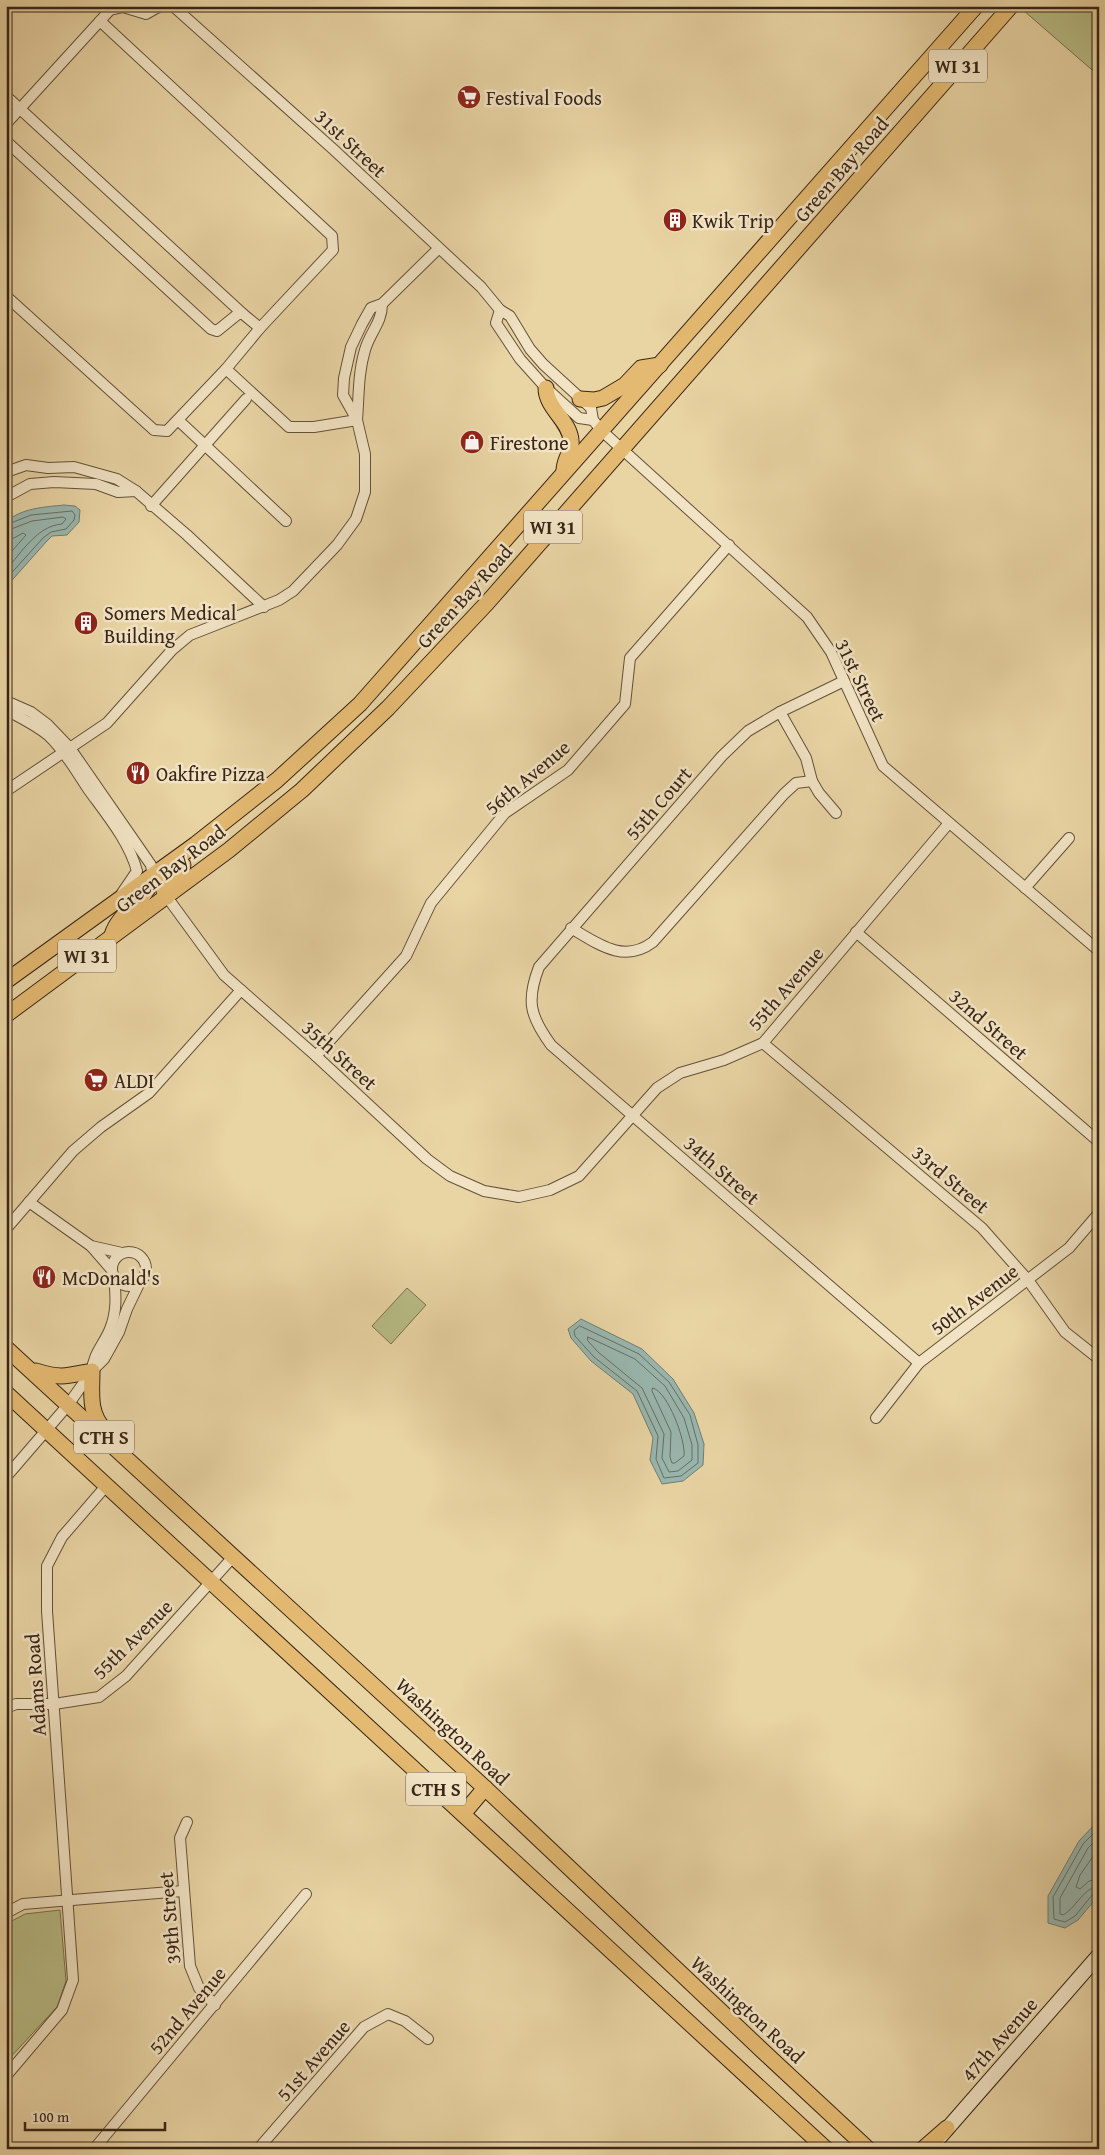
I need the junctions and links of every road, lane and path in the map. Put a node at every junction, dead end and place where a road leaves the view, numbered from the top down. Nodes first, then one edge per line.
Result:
1 (160, 6) edge
2 (173, 6) edge
3 (976, 6) edge
4 (1011, 6) edge
5 (100, 21) junction
6 (6, 96) edge
7 (20, 109) junction
8 (6, 124) edge
9 (6, 141) edge
10 (438, 249) junction
11 (6, 296) edge
12 (382, 304) junction
13 (500, 310) junction
14 (243, 314) junction
15 (260, 328) junction
16 (660, 365) junction
17 (226, 368) junction
18 (546, 388) junction
19 (246, 399) dead end
20 (580, 399) junction
21 (178, 420) junction
22 (357, 420) junction
23 (597, 426) junction
24 (205, 444) junction
25 (621, 448) junction
26 (6, 472) edge
27 (564, 474) junction
28 (136, 491) junction
29 (6, 497) edge
30 (151, 506) junction
31 (286, 521) dead end
32 (729, 545) junction
33 (264, 606) junction
34 (844, 681) junction
35 (6, 701) edge
36 (6, 710) edge
37 (780, 712) junction
38 (67, 750) junction
39 (812, 781) junction
40 (6, 791) edge
41 (836, 813) dead end
42 (949, 823) junction
43 (1069, 838) dead end
44 (196, 844) junction
45 (153, 876) junction
46 (1025, 888) junction
47 (167, 897) junction
48 (116, 902) junction
49 (572, 928) junction
50 (856, 932) junction
51 (111, 938) junction
52 (1099, 951) edge
53 (6, 981) edge
54 (532, 986) joint
55 (241, 990) junction
56 (6, 1015) edge
57 (763, 1043) junction
58 (316, 1056) junction
59 (633, 1116) junction
60 (1099, 1142) edge
61 (519, 1197) joint
62 (29, 1202) junction
63 (1099, 1213) edge
64 (6, 1229) edge
65 (91, 1246) junction
66 (122, 1253) junction
67 (112, 1274) junction
68 (1028, 1280) junction
69 (140, 1282) junction
70 (6, 1348) edge
71 (1099, 1358) edge
72 (919, 1363) junction
73 (32, 1370) junction
74 (92, 1372) junction
75 (6, 1393) edge
76 (68, 1404) junction
77 (876, 1418) dead end
78 (46, 1429) junction
79 (140, 1470) junction
80 (6, 1477) edge
81 (106, 1486) junction
82 (233, 1557) junction
83 (211, 1582) junction
84 (54, 1704) junction
85 (6, 1708) edge
86 (485, 1788) junction
87 (463, 1814) junction
88 (187, 1822) dead end
89 (183, 1891) junction
90 (306, 1894) dead end
91 (68, 1902) junction
92 (6, 1913) edge
93 (1099, 1955) edge
94 (215, 2005) junction
95 (428, 2039) dead end
96 (6, 2076) edge
97 (947, 2128) junction
98 (94, 2149) edge
99 (258, 2149) edge
100 (826, 2149) edge
101 (868, 2149) edge
102 (923, 2149) edge
103 (929, 2149) edge

1 - 5 street
2 - 10 street, 31st Street
3 - 16 main road, Green Bay Road / WI 31
4 - 25 main road, Green Bay Road / WI 31
5 - 7 street
5 - 15 street
6 - 7 street
7 - 8 street
7 - 14 street
9 - 14 street
10 - 12 street
10 - 13 street, 31st Street
11 - 21 street
12 - 22 street
12 - 22 street
13 - 18 street, 31st Street
13 - 20 street, 31st Street
14 - 15 street
15 - 17 street
16 - 20 main road
16 - 23 main road, Green Bay Road / WI 31
17 - 21 street
17 - 22 street
18 - 23 street, 31st Street
18 - 27 main road
19 - 24 street
20 - 23 street, 31st Street
21 - 24 street
22 - 33 street
23 - 25 street, 31st Street
23 - 27 main road, Green Bay Road / WI 31
24 - 30 street
24 - 31 street
25 - 32 street, 31st Street
25 - 47 main road, Green Bay Road / WI 31
26 - 28 street
27 - 44 main road, Green Bay Road / WI 31
28 - 29 street
28 - 30 street
30 - 33 street
32 - 34 street, 31st Street
32 - 58 street, 56th Avenue
33 - 38 street
34 - 37 street, 55th Court
34 - 42 street, 31st Street
35 - 38 street
36 - 38 street
37 - 39 street
37 - 49 street, 55th Court
38 - 40 street
38 - 45 street
38 - 48 street
39 - 41 street
39 - 49 street
42 - 46 street, 31st Street
42 - 50 street, 55th Avenue
43 - 46 street
44 - 45 main road, Green Bay Road / WI 31
44 - 47 main road
45 - 48 main road, Green Bay Road / WI 31
45 - 51 main road
46 - 52 street, 31st Street
47 - 51 main road, Green Bay Road / WI 31
47 - 55 street, 35th Street
48 - 53 main road, Green Bay Road / WI 31
49 - 54 street, 55th Court
50 - 57 street, 55th Avenue
50 - 60 street, 32nd Street
51 - 56 main road, Green Bay Road / WI 31
54 - 59 street, 34th Street
55 - 58 street, 35th Street
55 - 62 street
57 - 59 street, 55th Avenue
57 - 68 street, 33rd Street
58 - 61 street, 35th Street
59 - 61 street, 55th Avenue
59 - 72 street, 34th Street
62 - 64 street
62 - 65 street
63 - 68 street, 50th Avenue
65 - 66 street
65 - 67 street
66 - 67 street
66 - 69 street
67 - 69 street
67 - 74 street
68 - 71 street, 33rd Street
68 - 72 street, 50th Avenue
69 - 74 street
70 - 73 main road, Washington Road / CTH S
72 - 77 street, 50th Avenue
73 - 74 main road
73 - 76 main road, Washington Road / CTH S
74 - 76 street
74 - 79 main road
75 - 78 main road, CTH S
76 - 78 street
76 - 79 main road, Washington Road / CTH S
78 - 80 street
78 - 81 main road, CTH S
79 - 82 main road, Washington Road / CTH S
81 - 83 main road, CTH S
81 - 84 street, Adams Road
82 - 83 street, 55th Avenue
82 - 86 main road, Washington Road / CTH S
83 - 84 street, 55th Avenue
83 - 87 main road, CTH S
84 - 85 street, 55th Avenue
84 - 91 street, Adams Road
86 - 87 main road
86 - 101 main road, Washington Road / CTH S
87 - 100 main road, CTH S
88 - 89 street, 39th Street
89 - 91 street
89 - 94 street, 39th Street
90 - 94 street, 52nd Avenue
91 - 92 street
91 - 96 street, Adams Road
93 - 97 street, 47th Avenue
94 - 98 street, 52nd Avenue
95 - 99 street, 51st Avenue
97 - 102 main road
97 - 103 street, 47th Avenue

